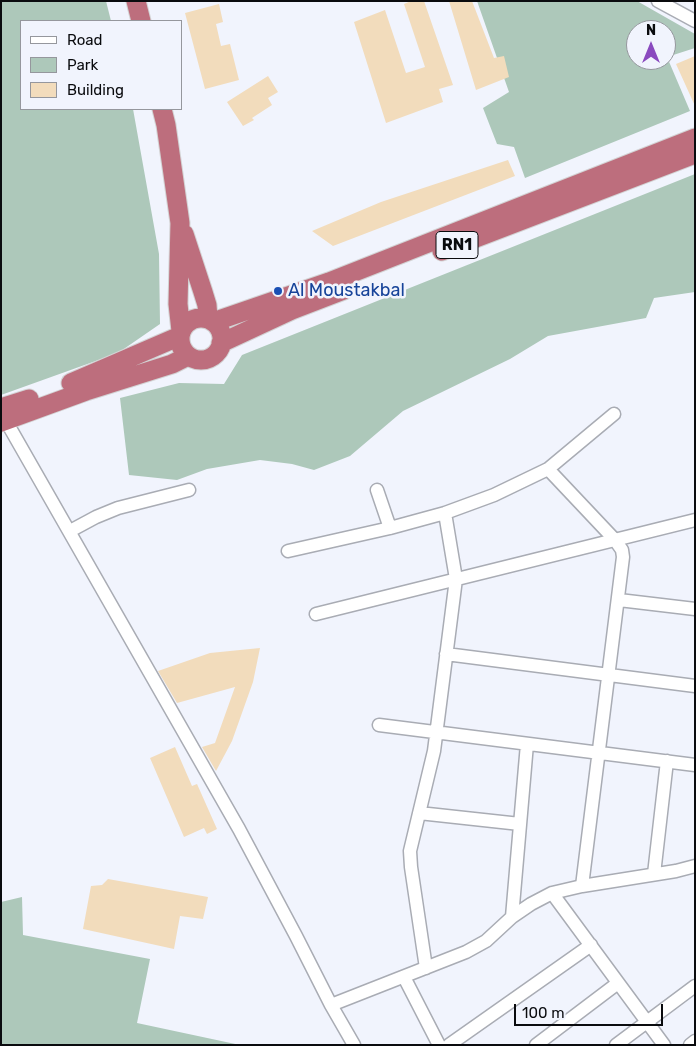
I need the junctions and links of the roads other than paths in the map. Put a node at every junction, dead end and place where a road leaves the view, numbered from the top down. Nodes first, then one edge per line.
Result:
1 (136, 1) edge
2 (658, 1) edge
3 (141, 20) edge
4 (695, 21) edge
5 (162, 110) edge
6 (695, 138) edge
7 (695, 154) edge
8 (180, 223) junction
9 (211, 321) junction
10 (181, 334) junction
11 (221, 343) junction
12 (188, 356) junction
13 (614, 414) dead end
14 (3, 417) edge
15 (548, 469) junction
16 (189, 490) dead end
17 (377, 490) dead end
18 (445, 513) junction
19 (695, 520) edge
20 (390, 528) junction
21 (70, 531) junction
22 (615, 540) junction
23 (288, 551) dead end
24 (456, 579) junction
25 (619, 600) junction
26 (695, 609) edge
27 (316, 614) dead end
28 (446, 654) junction
29 (609, 675) junction
30 (695, 686) edge
31 (379, 725) dead end
32 (436, 732) junction
33 (527, 744) junction
34 (599, 753) junction
35 (667, 761) junction
36 (695, 765) edge
37 (419, 813) junction
38 (520, 824) junction
39 (695, 866) edge
40 (654, 874) junction
41 (582, 886) junction
42 (552, 893) junction
43 (512, 917) junction
44 (591, 945) junction
45 (426, 968) junction
46 (404, 977) junction
47 (618, 983) junction
48 (695, 986) edge
49 (331, 1006) junction
50 (647, 1021) junction
51 (695, 1041) edge
52 (354, 1045) edge
53 (439, 1045) edge
54 (449, 1045) edge
55 (536, 1045) edge
56 (616, 1045) edge
57 (664, 1045) edge
58 (690, 1045) edge

1 - 3 highway
2 - 4 street
5 - 8 highway
6 - 9 highway, RN1
7 - 11 highway, RN1
8 - 9 highway
8 - 10 highway
9 - 10 highway, RN1
9 - 11 highway
10 - 12 highway
10 - 14 highway, RN1
11 - 12 highway, RN1
12 - 14 highway, RN1
13 - 15 street
14 - 21 street
15 - 18 street
15 - 22 street
16 - 21 street
17 - 20 street
18 - 20 street
18 - 24 street
19 - 22 street
20 - 23 street
21 - 49 street
22 - 24 street
22 - 25 street
24 - 27 street
24 - 28 street
25 - 26 street
25 - 29 street
28 - 29 street
28 - 32 street
29 - 30 street
29 - 34 street
31 - 32 street
32 - 33 street
32 - 37 street
33 - 34 street
33 - 38 street
34 - 35 street
34 - 41 street
35 - 36 street
35 - 40 street
37 - 38 street
37 - 45 street
38 - 43 street
39 - 40 street
40 - 41 street
41 - 42 street
42 - 43 street
42 - 44 street
43 - 45 street
44 - 47 street
44 - 54 street
45 - 46 street
46 - 49 street
46 - 53 street
47 - 50 street
47 - 55 street
48 - 50 street
49 - 52 street
50 - 56 street
50 - 57 street
51 - 58 street

